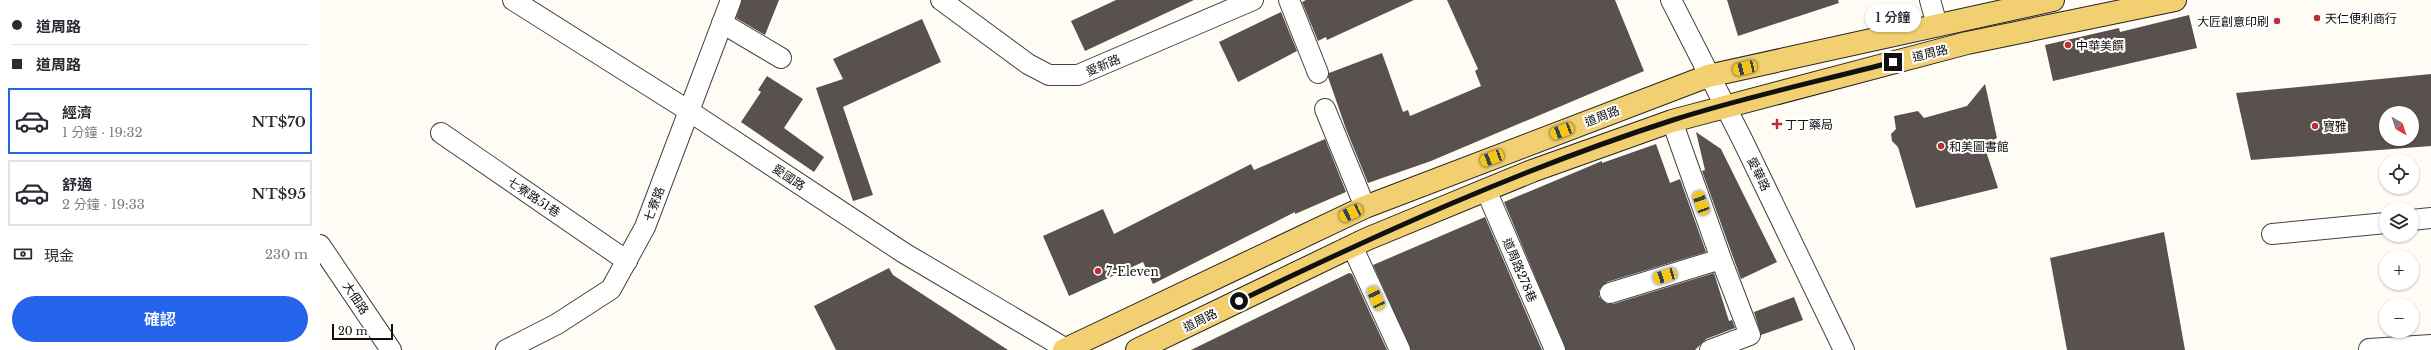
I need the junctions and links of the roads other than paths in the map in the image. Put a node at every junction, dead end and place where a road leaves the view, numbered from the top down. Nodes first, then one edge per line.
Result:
1 (513, 0) edge
2 (731, 0) edge
3 (941, 0) edge
4 (1253, 0) edge
5 (1289, 0) edge
6 (1671, 0) edge
7 (1930, 0) edge
8 (2053, 0) edge
9 (2175, 0) edge
10 (722, 23) junction
11 (1937, 25) junction
12 (781, 58) dead end
13 (1318, 73) dead end
14 (1708, 76) junction
15 (1724, 106) junction
16 (1325, 109) dead end
17 (689, 111) junction
18 (1672, 121) junction
19 (441, 133) dead end
20 (1486, 190) junction
21 (1365, 207) junction
22 (2431, 218) edge
23 (2419, 219) edge
24 (2379, 223) edge
25 (2272, 234) dead end
26 (320, 246) edge
27 (1352, 246) junction
28 (1721, 259) junction
29 (627, 261) junction
30 (1610, 293) dead end
31 (2431, 346) edge
32 (1149, 347) edge
33 (2369, 349) edge
34 (391, 350) edge
35 (506, 350) edge
36 (1066, 350) edge
37 (1400, 350) edge
38 (1555, 350) edge
39 (1710, 350) edge
40 (1844, 350) edge

1 - 17 street, 愛國路
2 - 10 street, 七寮路
3 - 4 street, 愛新路
5 - 13 street
6 - 14 street, 愛華路
7 - 11 street
8 - 11 main road, 道周路
9 - 15 main road, 道周路
10 - 12 street
10 - 17 street, 七寮路
11 - 14 main road, 道周路
14 - 15 street, 愛華路
14 - 21 main road, 道周路
15 - 18 main road, 道周路
15 - 40 street, 愛華路
16 - 21 street
17 - 29 street, 七寮路
17 - 36 street, 愛國路
18 - 20 main road, 道周路
18 - 28 street
19 - 29 street, 七寮路51巷
20 - 27 main road, 道周路
20 - 38 street, 道周路278巷
21 - 36 main road, 道周路
22 - 23 street
24 - 25 street
26 - 34 street, 大佃路
27 - 32 main road, 道周路
27 - 37 street
28 - 30 street
28 - 39 street
29 - 35 street, 七寮路
31 - 33 street

